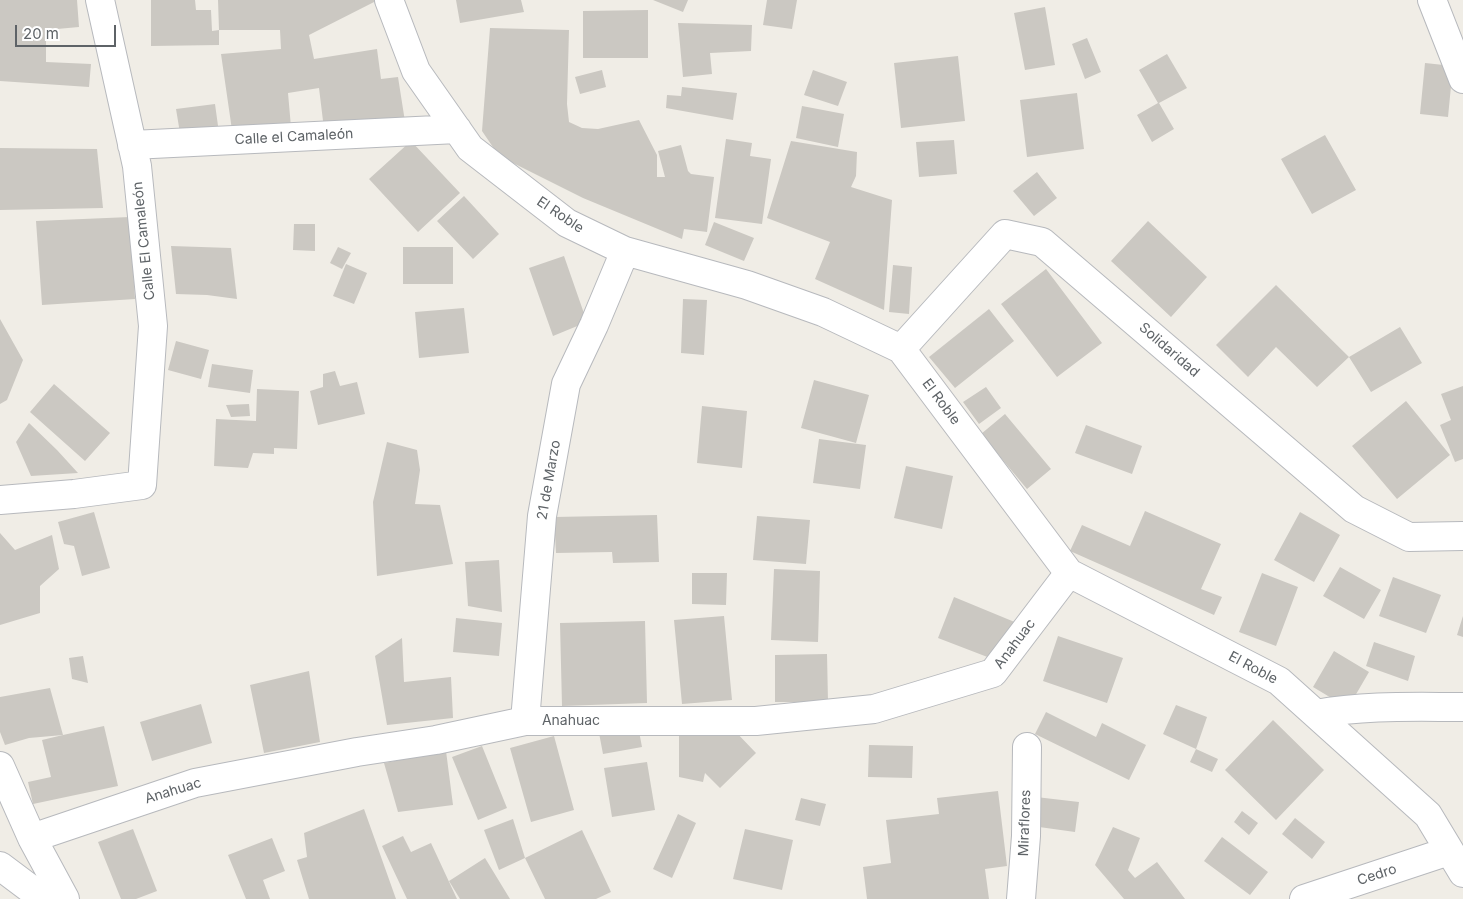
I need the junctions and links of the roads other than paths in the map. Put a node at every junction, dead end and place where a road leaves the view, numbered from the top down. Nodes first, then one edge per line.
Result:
1 (100, 0) edge
2 (389, 0) edge
3 (1432, 0) edge
4 (1463, 78) edge
5 (457, 129) junction
6 (132, 145) junction
7 (625, 251) junction
8 (901, 349) junction
9 (0, 500) edge
10 (1463, 536) edge
11 (1070, 573) junction
12 (1463, 708) edge
13 (1316, 714) junction
14 (525, 721) junction
15 (1027, 747) dead end
16 (0, 766) edge
17 (32, 838) junction
18 (1456, 862) edge
19 (0, 866) edge
20 (44, 899) edge
21 (65, 899) edge
22 (1021, 899) edge
23 (1304, 899) edge

1 - 6 street, Calle El Camaleón
2 - 5 street, El Roble
3 - 4 street
5 - 6 street, Calle el Camaleón
5 - 7 street, El Roble
6 - 9 street, Calle El Camaleón
7 - 8 street, El Roble
7 - 14 street, 21 de Marzo
8 - 10 street, Solidaridad
8 - 11 street, El Roble
11 - 13 street, El Roble
11 - 14 street, Anahuac
12 - 13 street
13 - 18 street, El Roble
14 - 17 street, Anahuac
15 - 22 street, Miraflores
16 - 17 street
17 - 21 street
18 - 23 street, Cedro
19 - 20 street

